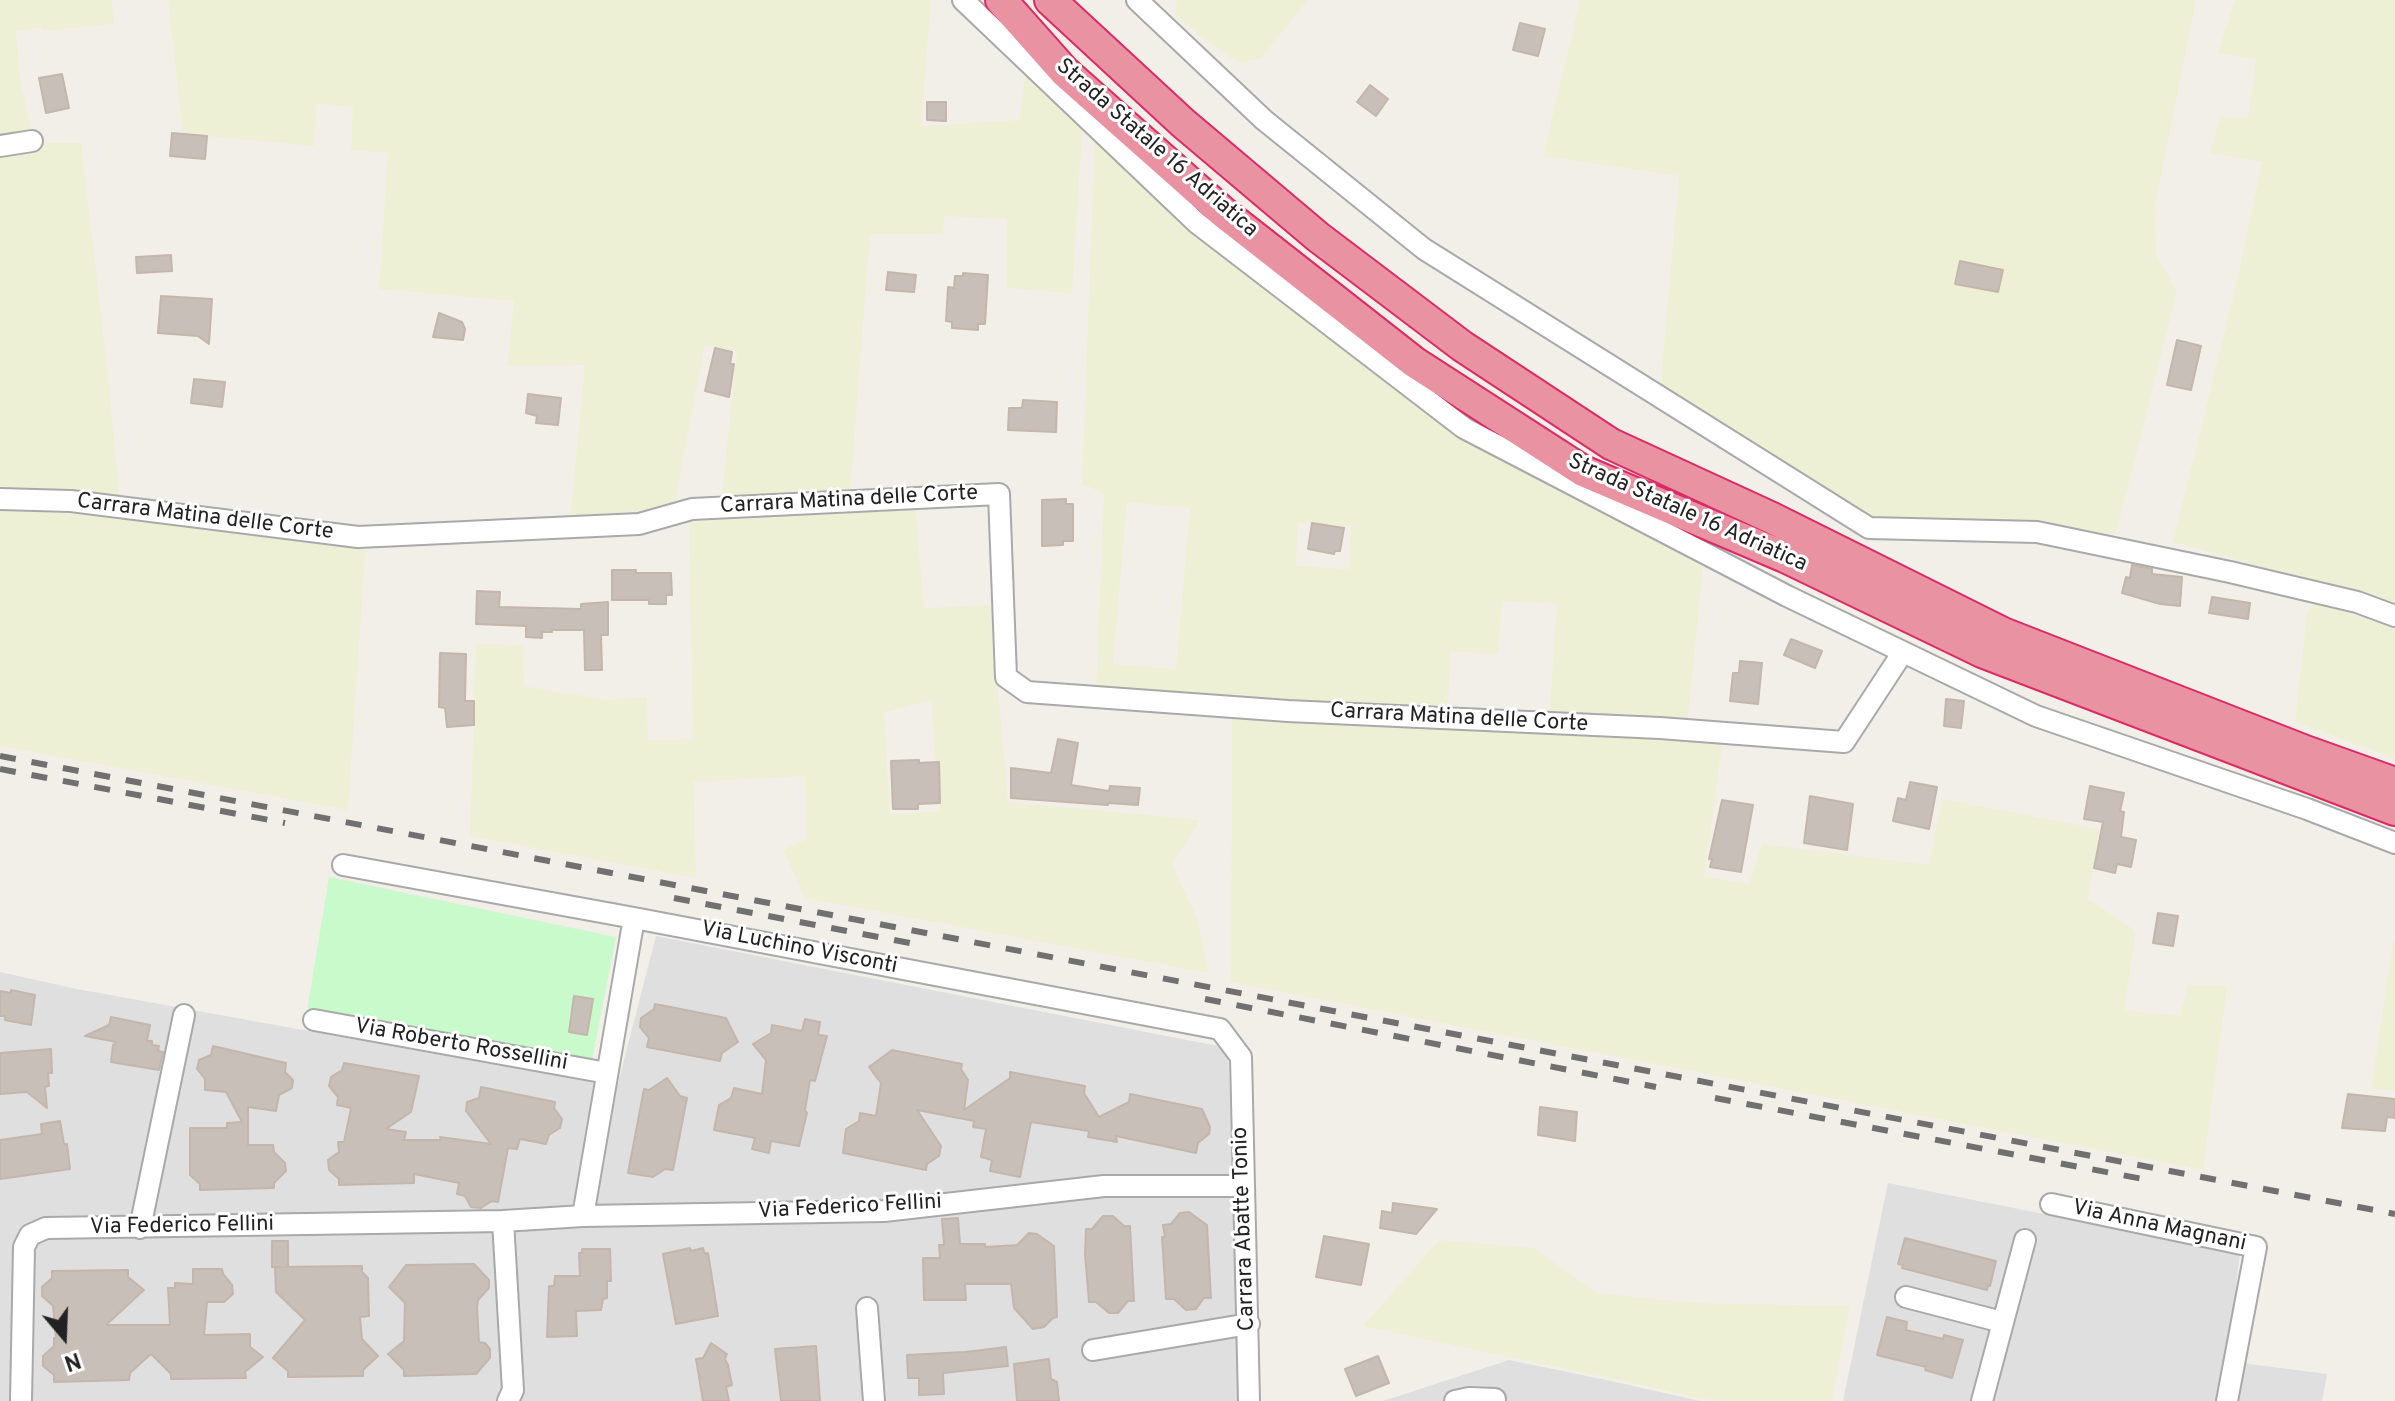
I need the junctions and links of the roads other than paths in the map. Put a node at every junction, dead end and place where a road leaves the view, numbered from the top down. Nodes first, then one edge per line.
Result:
1 (963, 0) edge
2 (1001, 0) edge
3 (1050, 0) edge
4 (1137, 0) edge
5 (32, 141) dead end
6 (0, 146) edge
7 (0, 499) edge
8 (2395, 616) edge
9 (1903, 652) junction
10 (2395, 783) edge
11 (2395, 810) edge
12 (2395, 843) edge
13 (343, 865) dead end
14 (634, 918) junction
15 (184, 1015) dead end
16 (314, 1020) dead end
17 (1241, 1057) joint
18 (607, 1073) junction
19 (1244, 1186) junction
20 (2051, 1204) dead end
21 (583, 1216) junction
22 (503, 1221) junction
23 (140, 1228) junction
24 (2025, 1240) dead end
25 (1906, 1297) dead end
26 (867, 1308) dead end
27 (2002, 1322) junction
28 (1249, 1324) junction
29 (1093, 1350) dead end
30 (1495, 1399) edge
31 (21, 1401) edge
32 (508, 1401) edge
33 (874, 1401) edge
34 (1249, 1401) edge
35 (1455, 1401) edge
36 (1982, 1401) edge
37 (2227, 1401) edge

1 - 9 street
2 - 11 highway, Strada Statale 16 Adriatica
3 - 10 highway, Strada Statale 16 Adriatica
4 - 8 street
5 - 6 street
7 - 9 street, Carrara Matina delle Corte
9 - 12 street
13 - 14 street, Via Luchino Visconti
14 - 17 street, Via Luchino Visconti
14 - 18 street
15 - 23 street
16 - 18 street, Via Roberto Rossellini
17 - 19 street, Carrara Abatte Tonio
18 - 21 street
19 - 21 street, Via Federico Fellini
19 - 28 street, Carrara Abatte Tonio
20 - 37 street, Via Anna Magnani
21 - 22 street, Via Federico Fellini
22 - 23 street, Via Federico Fellini
22 - 32 street
23 - 31 street, Via Federico Fellini
24 - 27 street
25 - 27 street
26 - 33 street
27 - 36 street
28 - 29 street
28 - 34 street, Carrara Abatte Tonio
30 - 35 street

